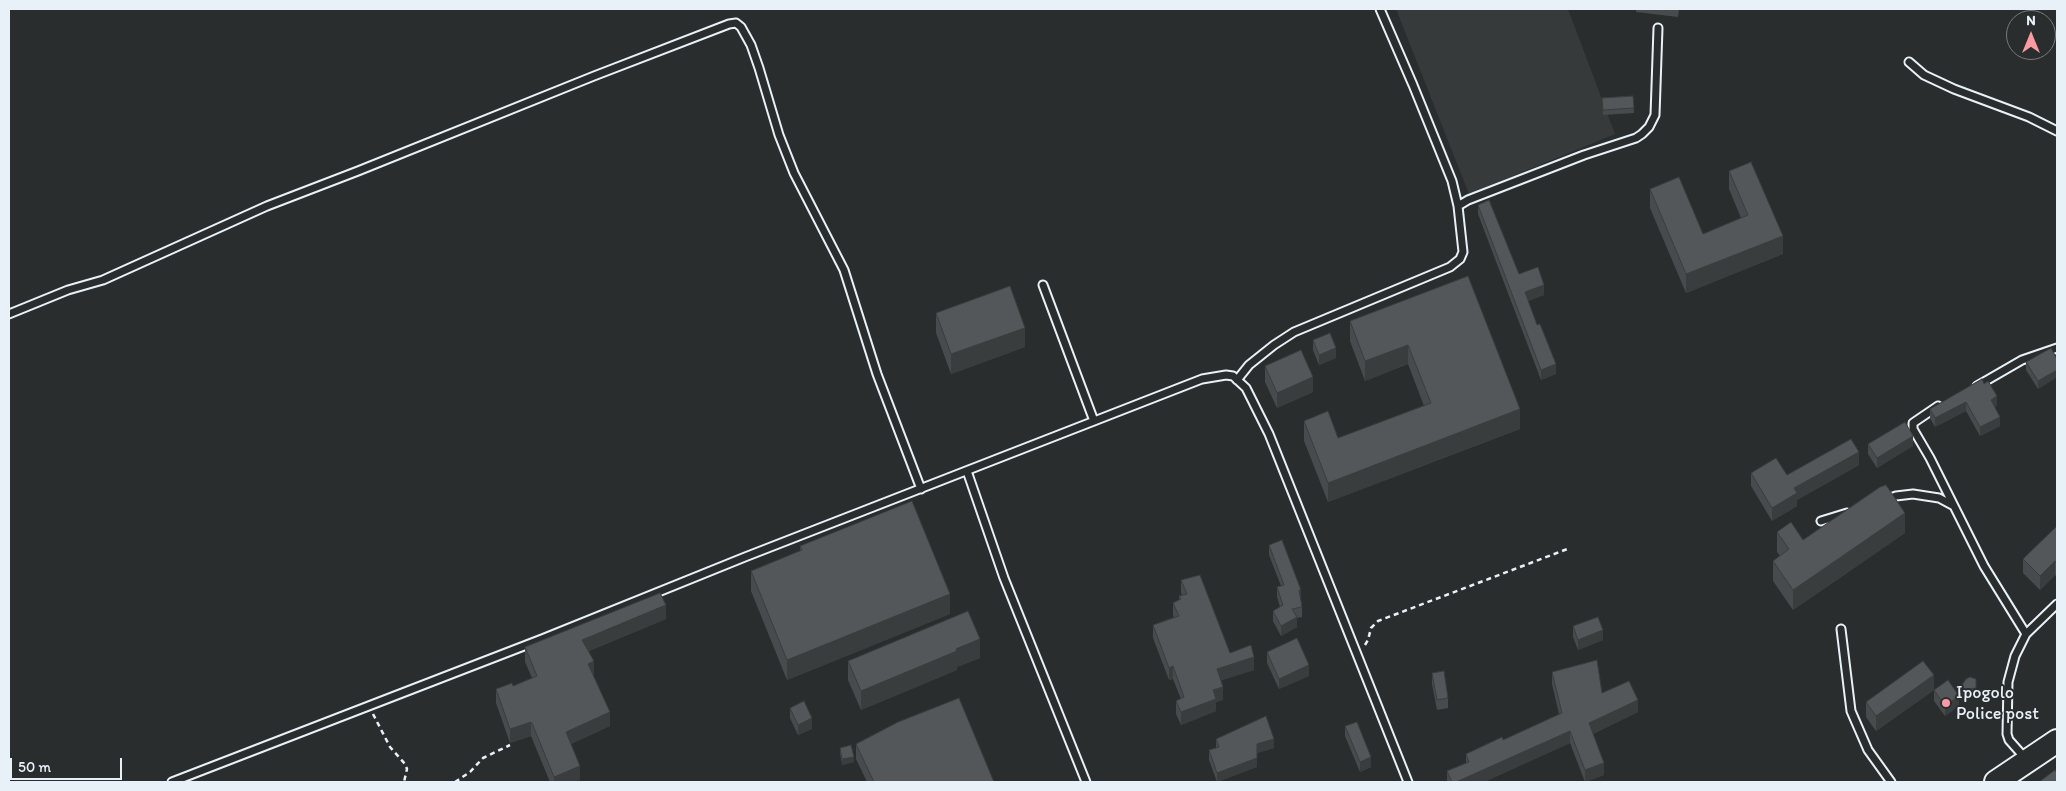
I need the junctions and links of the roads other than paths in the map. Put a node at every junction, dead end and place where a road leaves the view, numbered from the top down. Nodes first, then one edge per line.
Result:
1 (1380, 9) edge
2 (1658, 28) dead end
3 (1909, 62) dead end
4 (2057, 131) edge
5 (1458, 206) junction
6 (1043, 284) dead end
7 (9, 314) edge
8 (2057, 348) edge
9 (1237, 380) junction
10 (1969, 390) edge
11 (1946, 402) edge
12 (1094, 421) junction
13 (967, 471) junction
14 (922, 488) junction
15 (1877, 503) edge
16 (1952, 506) junction
17 (1855, 511) edge
18 (1821, 522) dead end
19 (2057, 604) edge
20 (1841, 629) dead end
21 (2026, 634) junction
22 (2057, 741) edge
23 (2029, 762) junction
24 (172, 782) edge
25 (1086, 782) edge
26 (1408, 782) edge
27 (1891, 782) edge
28 (1996, 782) edge

1 - 5 lane
2 - 5 lane
3 - 4 lane
5 - 9 lane
6 - 12 lane
7 - 14 lane
8 - 10 lane
9 - 12 lane
9 - 26 lane
11 - 16 lane
12 - 13 lane
13 - 14 lane
13 - 25 lane
14 - 24 lane
15 - 16 lane
16 - 21 lane
17 - 18 lane
19 - 21 lane
20 - 27 lane
21 - 23 lane
22 - 23 highway
23 - 28 highway

